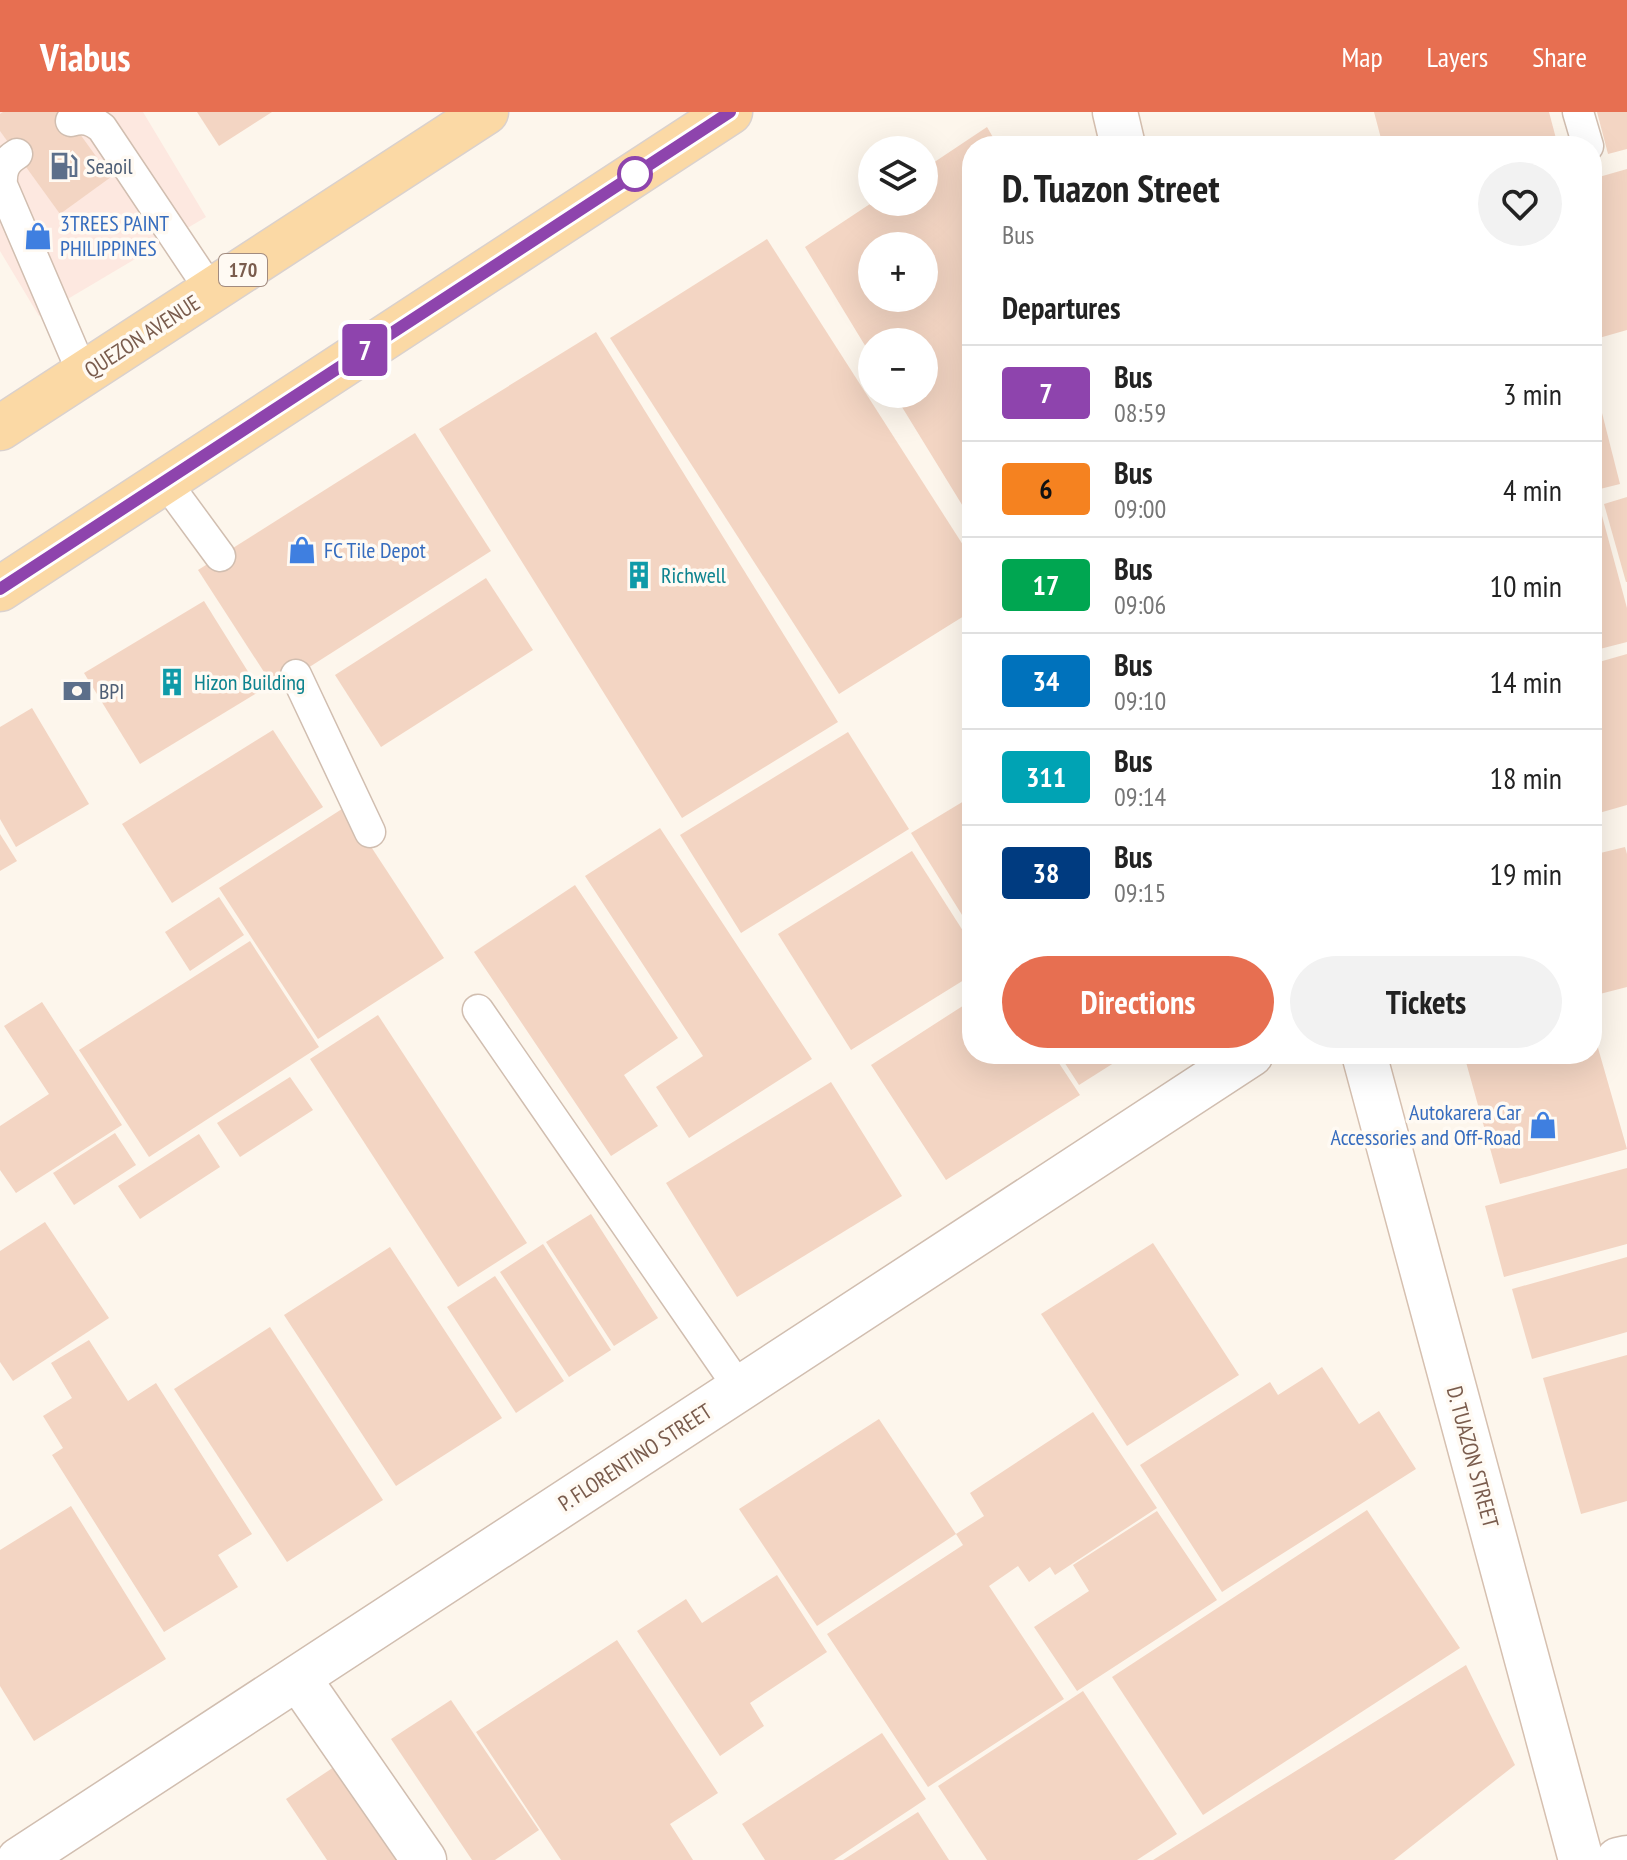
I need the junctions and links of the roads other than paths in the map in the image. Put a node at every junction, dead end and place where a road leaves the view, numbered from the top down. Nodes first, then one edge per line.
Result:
1 (486, 112) edge
2 (730, 112) edge
3 (1115, 112) edge
4 (1578, 112) edge
5 (71, 121) dead end
6 (1121, 136) edge
7 (1585, 136) edge
8 (17, 154) dead end
9 (211, 291) junction
10 (83, 374) junction
11 (0, 428) edge
12 (165, 481) junction
13 (220, 556) dead end
14 (0, 589) edge
15 (296, 675) dead end
16 (370, 832) dead end
17 (478, 1010) dead end
18 (1236, 1064) edge
19 (1367, 1064) edge
20 (740, 1389) junction
21 (298, 1678) junction
22 (1627, 1858) edge
23 (19, 1860) edge
24 (424, 1860) edge
25 (1581, 1860) edge
26 (1618, 1860) edge

1 - 9 main road, QUEZON AVENUE / 170
2 - 12 main road
3 - 6 street
4 - 7 lane
5 - 9 lane
8 - 10 lane
9 - 10 main road, QUEZON AVENUE / 170
10 - 11 main road, QUEZON AVENUE / 170
12 - 13 lane
12 - 14 main road
15 - 16 lane
17 - 20 lane
18 - 20 street, P. FLORENTINO STREET
19 - 25 street, D. TUAZON STREET
20 - 21 street, P. FLORENTINO STREET
21 - 23 street, P. FLORENTINO STREET
21 - 24 street
22 - 26 street

